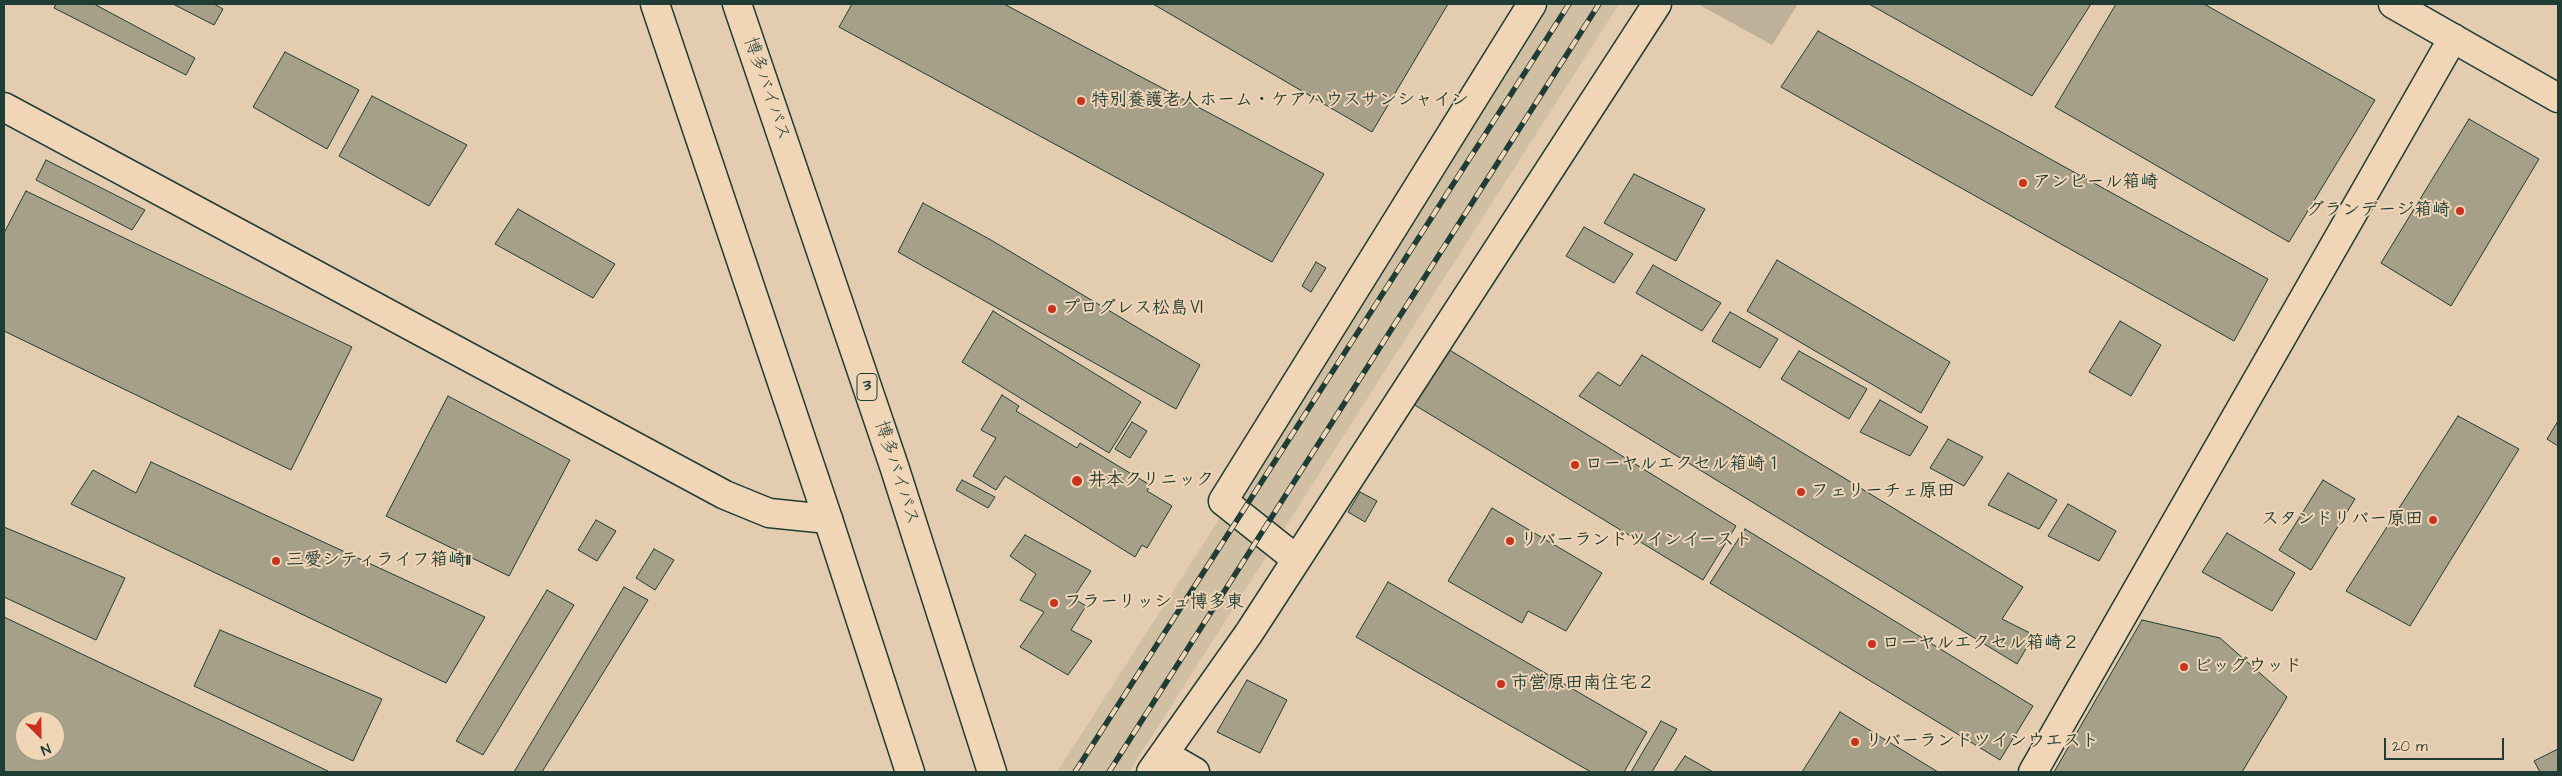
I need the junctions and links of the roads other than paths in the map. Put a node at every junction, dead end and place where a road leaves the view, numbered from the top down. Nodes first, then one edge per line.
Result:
1 (655, 4) edge
2 (737, 4) edge
3 (1532, 4) edge
4 (1657, 4) edge
5 (2393, 4) edge
6 (2453, 38) junction
7 (2558, 98) edge
8 (4, 106) edge
9 (828, 519) junction
10 (1296, 559) junction
11 (1158, 763) edge
12 (910, 772) edge
13 (992, 772) edge
14 (1195, 772) edge
15 (2033, 772) edge

1 - 9 main road
2 - 13 main road, 博多バイパス / 3
3 - 10 main road
4 - 10 main road
5 - 6 main road
6 - 7 main road
6 - 15 main road
8 - 9 main road
9 - 12 main road
10 - 11 main road
11 - 14 main road

